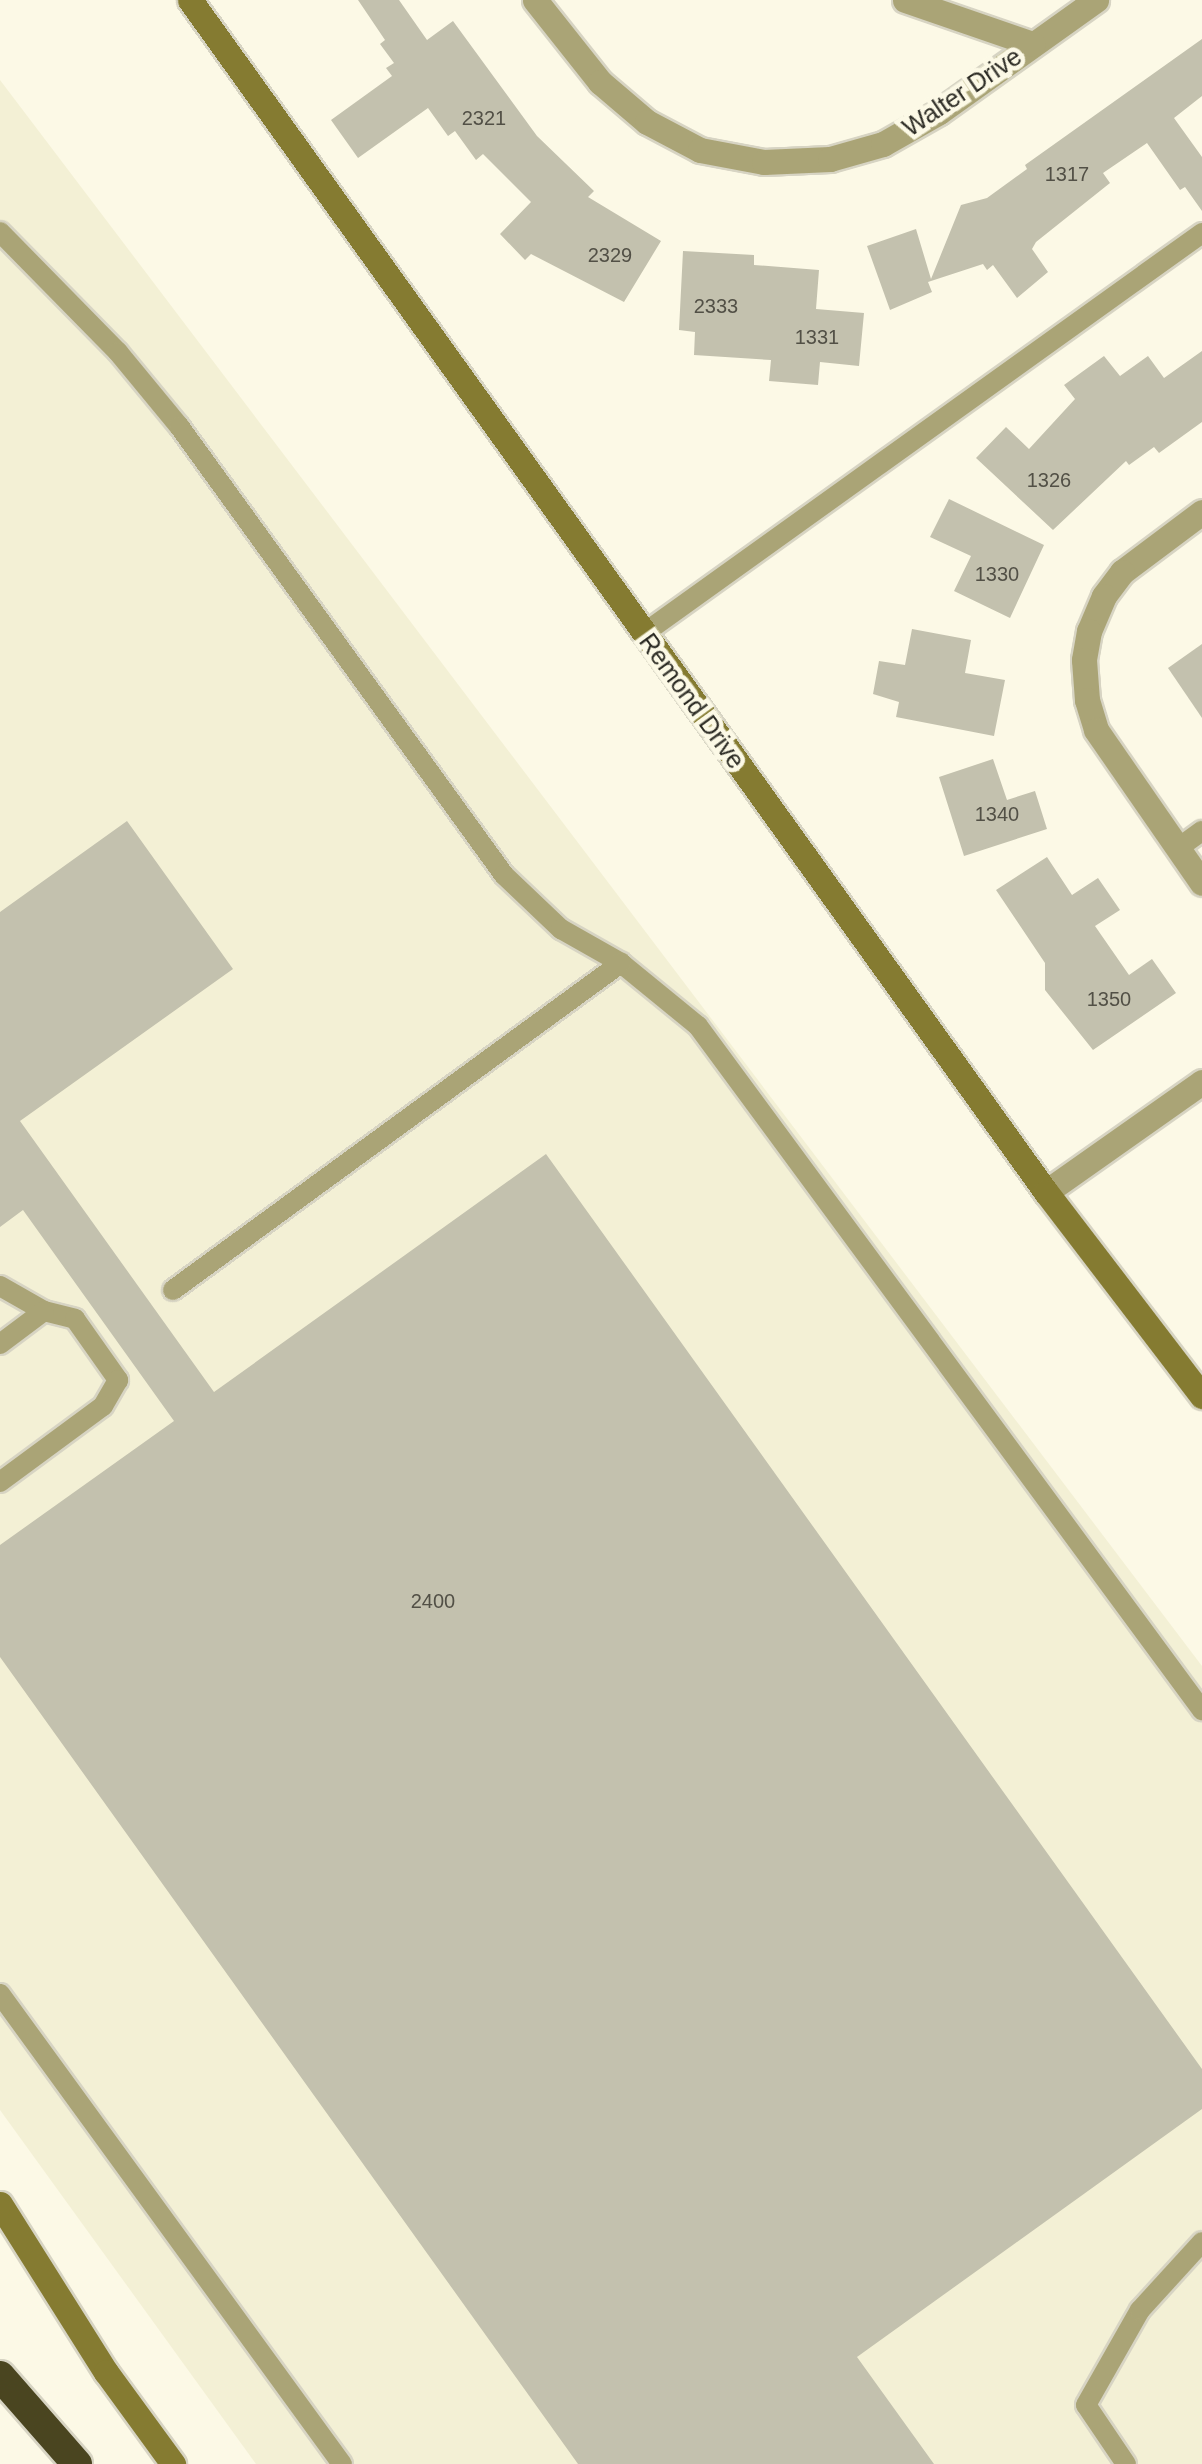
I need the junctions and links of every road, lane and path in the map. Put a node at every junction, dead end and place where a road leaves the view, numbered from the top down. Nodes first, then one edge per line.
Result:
1 (190, 0) edge
2 (534, 0) edge
3 (905, 0) edge
4 (1096, 0) edge
5 (1033, 44) junction
6 (0, 232) edge
7 (1202, 233) edge
8 (1202, 512) edge
9 (643, 634) junction
10 (1202, 832) edge
11 (1177, 849) junction
12 (1202, 884) edge
13 (621, 963) junction
14 (1202, 1082) edge
15 (1046, 1192) junction
16 (0, 1286) edge
17 (173, 1290) dead end
18 (44, 1311) junction
19 (0, 1344) edge
20 (1202, 1396) edge
21 (0, 1482) edge
22 (1202, 1710) edge
23 (0, 1994) edge
24 (0, 2204) edge
25 (1202, 2242) edge
26 (0, 2376) edge
27 (77, 2464) edge
28 (173, 2464) edge
29 (342, 2464) edge
30 (1126, 2464) edge

1 - 9 street, Remond Drive
2 - 5 street, Walter Drive
3 - 5 street
4 - 5 street, Walter Drive
6 - 13 lane
7 - 9 lane
8 - 11 street
9 - 15 street, Remond Drive
10 - 11 lane
11 - 12 street
13 - 17 lane
13 - 22 lane
14 - 15 street
15 - 20 street, Remond Drive
16 - 18 lane
18 - 19 lane
18 - 21 lane
23 - 29 lane
24 - 28 street
25 - 30 lane
26 - 27 highway

